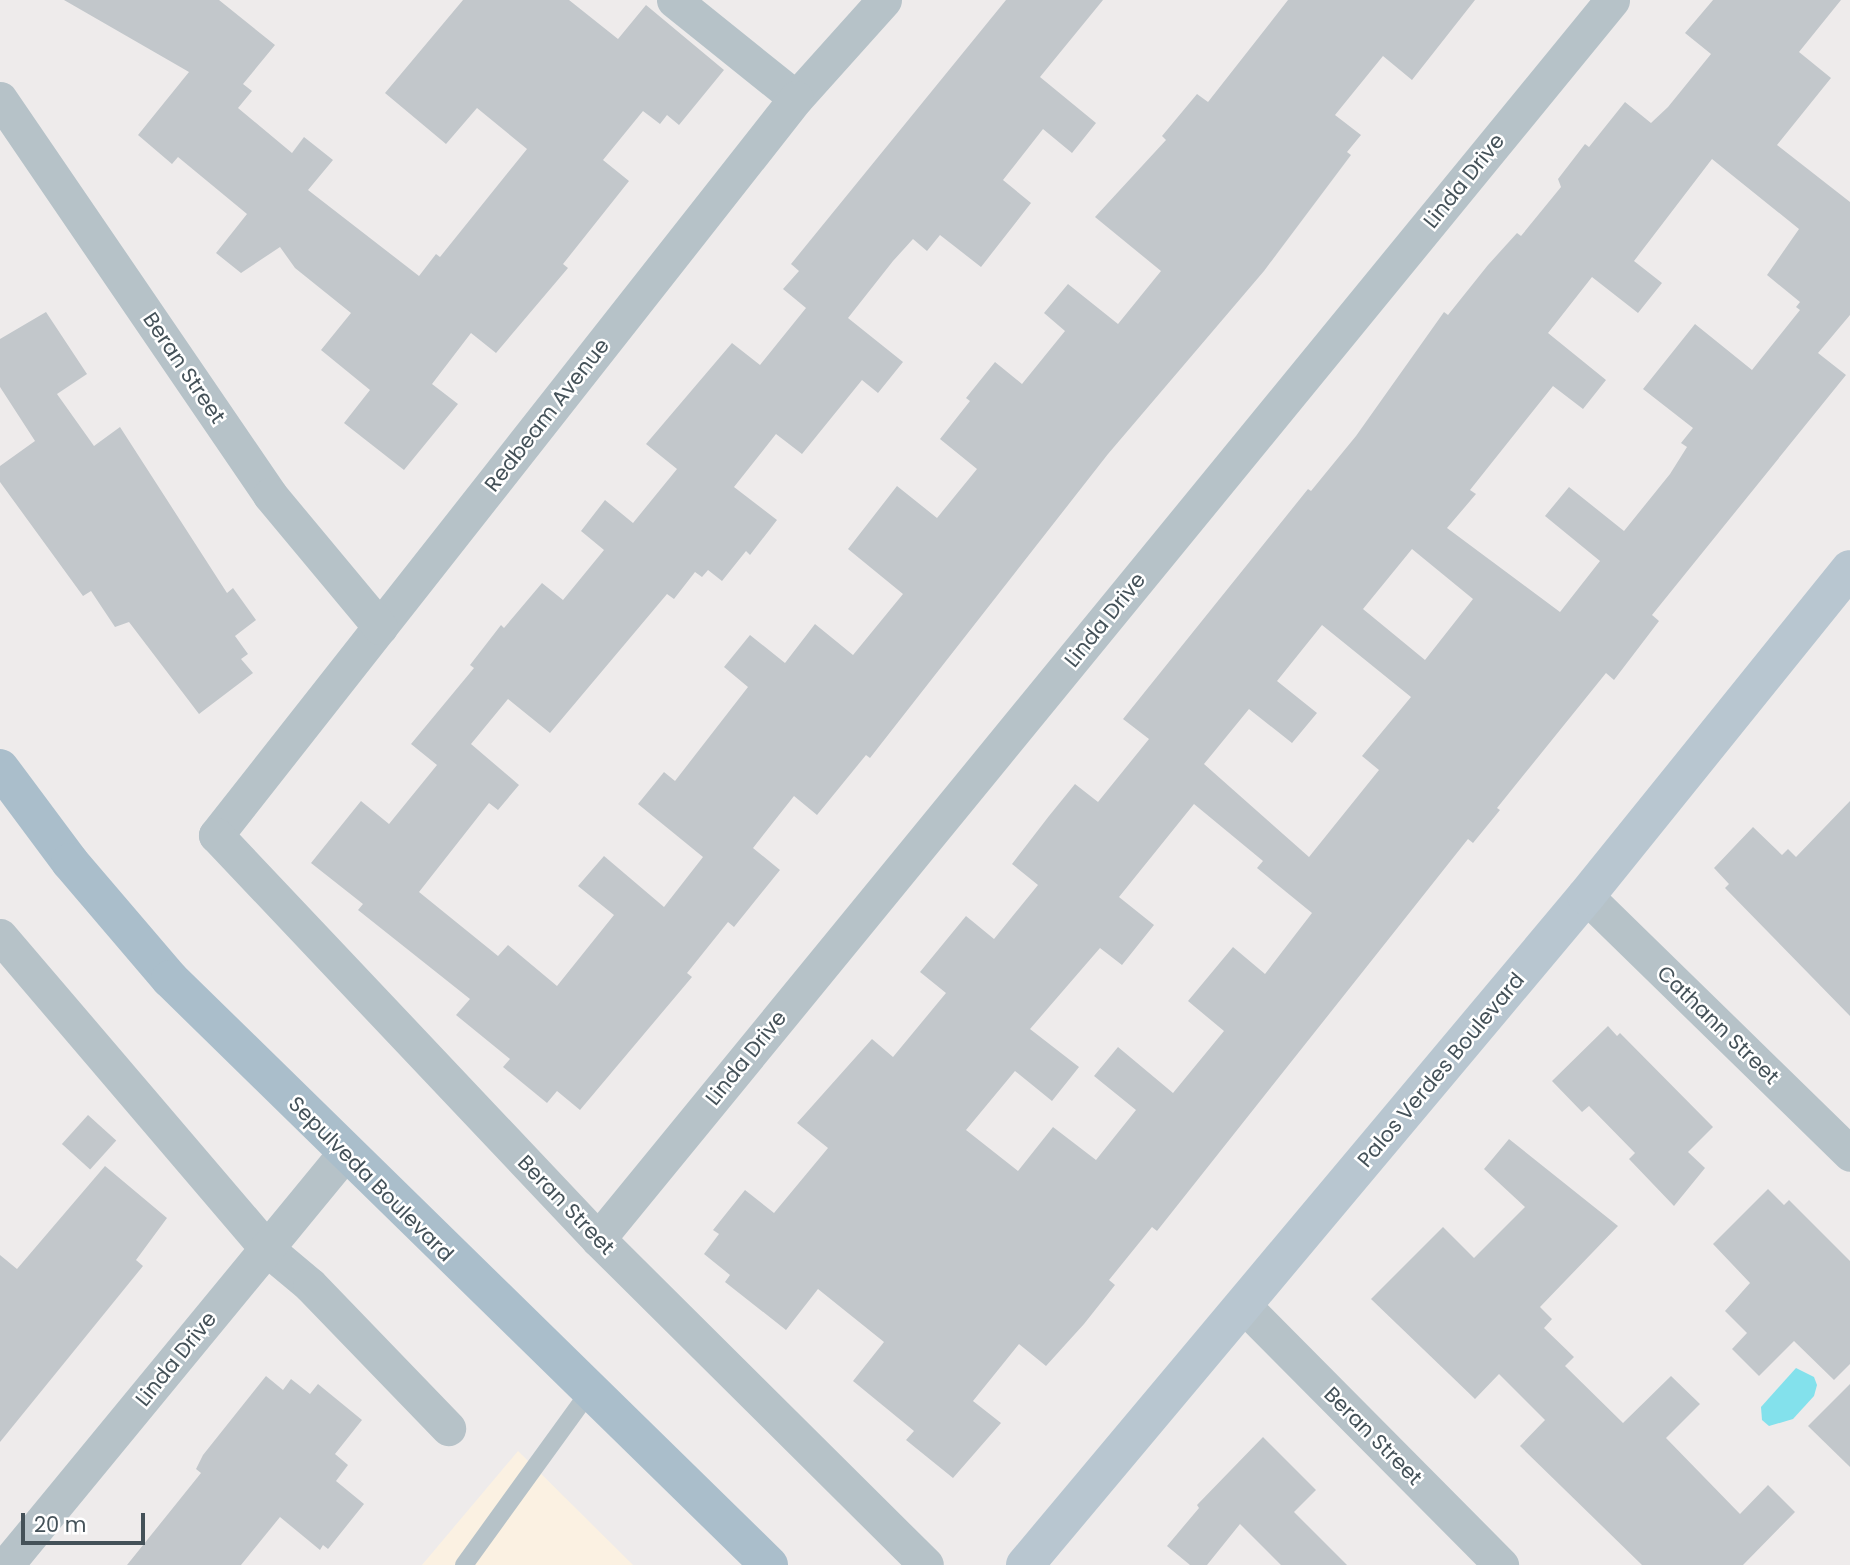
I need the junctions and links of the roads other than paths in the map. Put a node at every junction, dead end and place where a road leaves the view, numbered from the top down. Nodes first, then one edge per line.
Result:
1 (674, 0) edge
2 (884, 0) edge
3 (1612, 0) edge
4 (796, 98) junction
5 (0, 99) edge
6 (1850, 569) edge
7 (380, 627) junction
8 (0, 768) edge
9 (216, 835) joint
10 (1586, 896) junction
11 (0, 936) edge
12 (345, 1153) junction
13 (1850, 1154) edge
14 (598, 1239) junction
15 (267, 1249) junction
16 (1244, 1307) junction
17 (590, 1391) junction
18 (448, 1428) dead end
19 (6, 1565) edge
20 (464, 1565) edge
21 (769, 1565) edge
22 (926, 1565) edge
23 (1024, 1565) edge
24 (1501, 1565) edge

1 - 4 street
2 - 4 street, Redbeam Avenue
3 - 14 street, Linda Drive
4 - 7 street, Redbeam Avenue
5 - 7 street, Beran Street
6 - 10 main road, Palos Verdes Boulevard
7 - 9 street, Redbeam Avenue
8 - 12 main road, Sepulveda Boulevard
9 - 14 street, Beran Street
10 - 13 street, Cathann Street
10 - 16 main road, Palos Verdes Boulevard
11 - 15 street
12 - 15 street, Linda Drive
12 - 17 main road, Sepulveda Boulevard
14 - 22 street, Beran Street
15 - 18 street
15 - 19 street, Linda Drive
16 - 23 main road, Palos Verdes Boulevard
16 - 24 street, Beran Street
17 - 20 lane
17 - 21 main road, Sepulveda Boulevard

